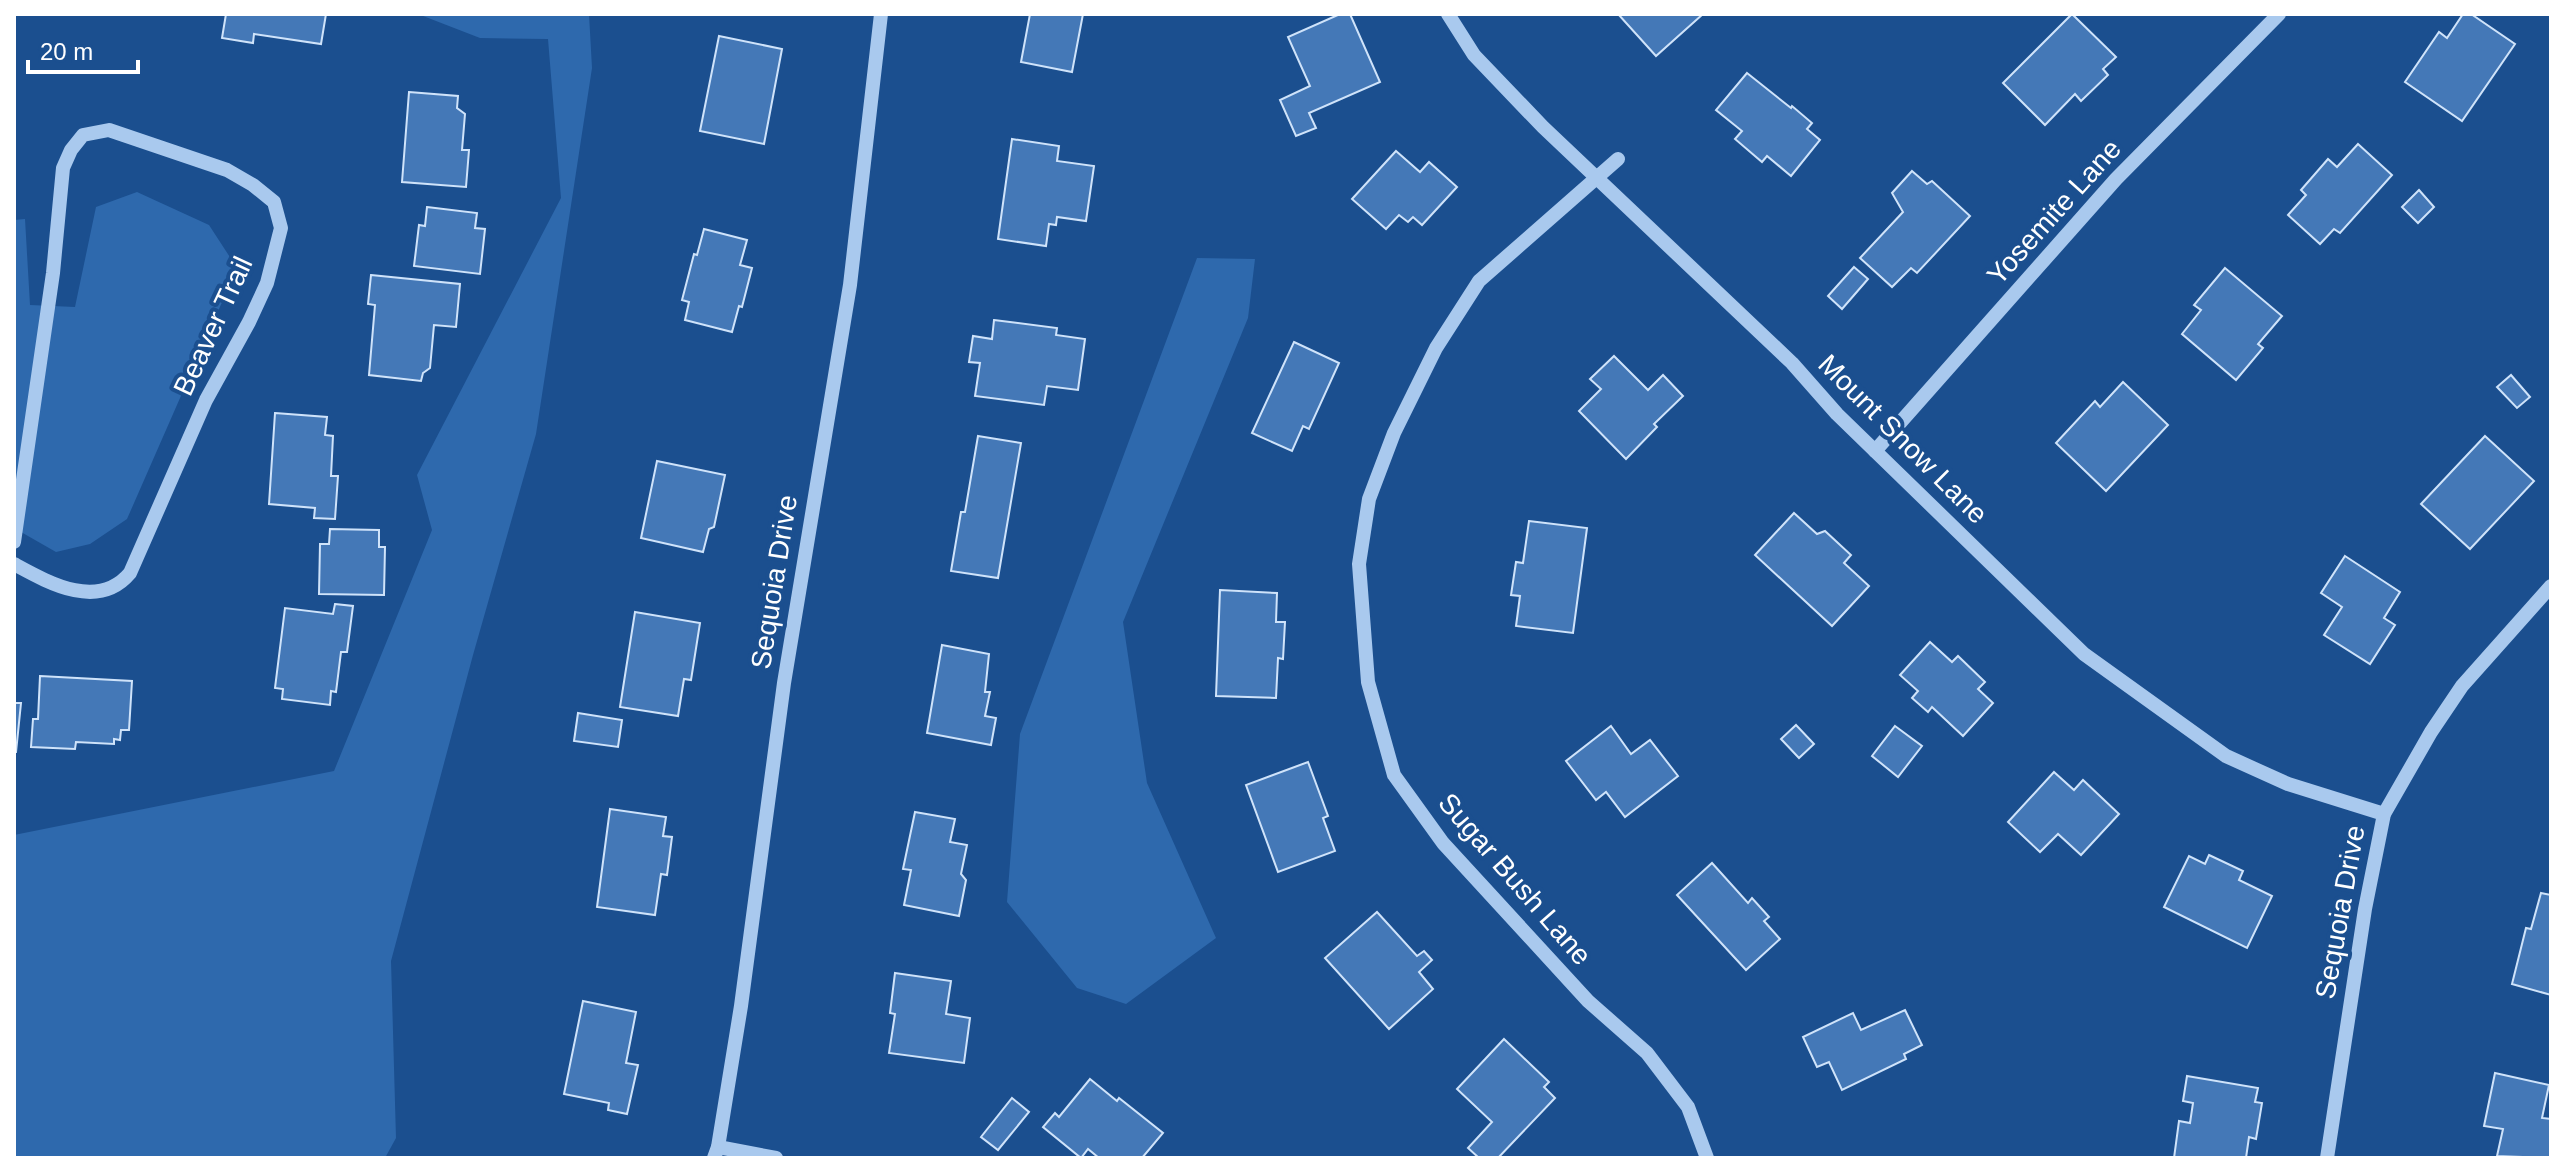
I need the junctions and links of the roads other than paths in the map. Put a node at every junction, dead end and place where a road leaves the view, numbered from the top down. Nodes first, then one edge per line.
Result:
1 (881, 14) edge
2 (1448, 14) edge
3 (2279, 14) edge
4 (1618, 159) dead end
5 (1595, 177) junction
6 (1875, 451) junction
7 (14, 542) edge
8 (14, 564) edge
9 (2551, 586) edge
10 (2384, 814) junction
11 (716, 1153) edge
12 (776, 1158) edge
13 (1707, 1158) edge
14 (2327, 1158) edge

1 - 11 street, Sequoia Drive
2 - 5 street, Mount Snow Lane
3 - 6 street, Yosemite Lane
4 - 5 street, Sugar Bush Lane
5 - 6 street, Mount Snow Lane
5 - 13 street, Sugar Bush Lane
6 - 10 street, Mount Snow Lane
7 - 8 street, Beaver Trail
9 - 10 street, Sequoia Drive
10 - 14 street, Sequoia Drive
11 - 12 street

